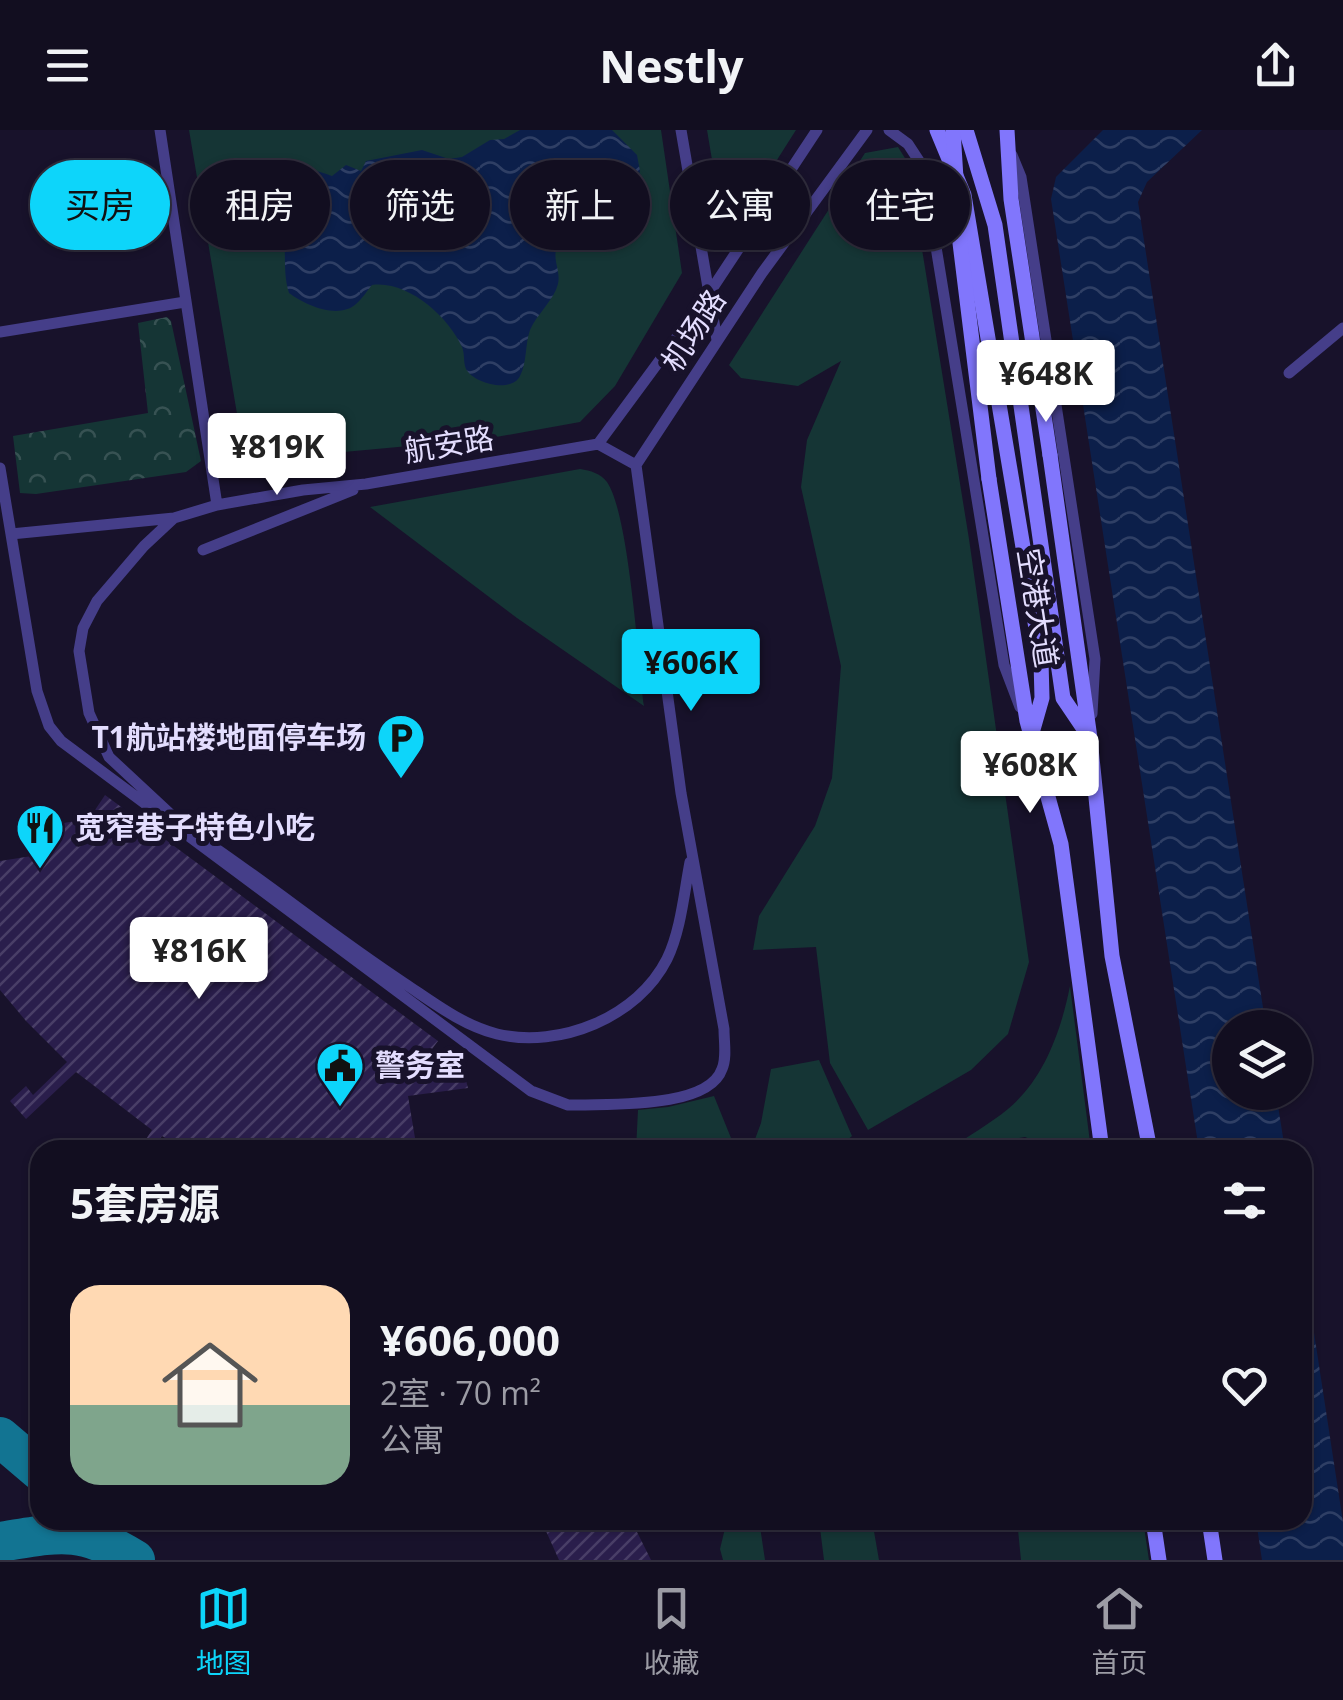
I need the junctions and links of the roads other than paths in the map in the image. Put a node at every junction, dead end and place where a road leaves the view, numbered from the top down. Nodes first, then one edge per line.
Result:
1 (160, 130) edge
2 (681, 130) edge
3 (817, 130) edge
4 (890, 130) edge
5 (937, 130) edge
6 (953, 130) edge
7 (966, 130) edge
8 (1005, 130) edge
9 (871, 131) edge
10 (708, 295) junction
11 (186, 302) junction
12 (1343, 328) edge
13 (0, 332) edge
14 (718, 340) junction
15 (1289, 373) dead end
16 (598, 444) junction
17 (636, 465) junction
18 (0, 468) edge
19 (366, 484) junction
20 (217, 505) junction
21 (174, 518) junction
22 (11, 534) junction
23 (203, 550) dead end
24 (1031, 736) junction
25 (1090, 738) junction
26 (692, 854) junction
27 (1101, 1140) edge
28 (1148, 1140) edge
29 (1154, 1530) edge
30 (1210, 1530) edge
31 (1159, 1560) edge
32 (1215, 1560) edge

1 - 11 street
2 - 10 street
3 - 10 street, 机场路
4 - 24 street
5 - 24 main road
6 - 24 main road, 空港大道, bridge
7 - 25 main road
8 - 25 main road, 空港大道, bridge
8 - 25 street
9 - 14 street, 机场路
10 - 14 street
10 - 16 street, 机场路
11 - 13 street
11 - 20 street
12 - 15 street
14 - 17 street, 机场路
16 - 17 street
16 - 19 street, 航安路
17 - 26 street
18 - 22 street
19 - 20 street, 航安路
19 - 23 street
20 - 21 street, 航安路
21 - 22 street, 航安路
21 - 26 street
22 - 26 street
24 - 27 main road, 空港大道
25 - 28 main road, 空港大道
29 - 31 main road
30 - 32 main road

